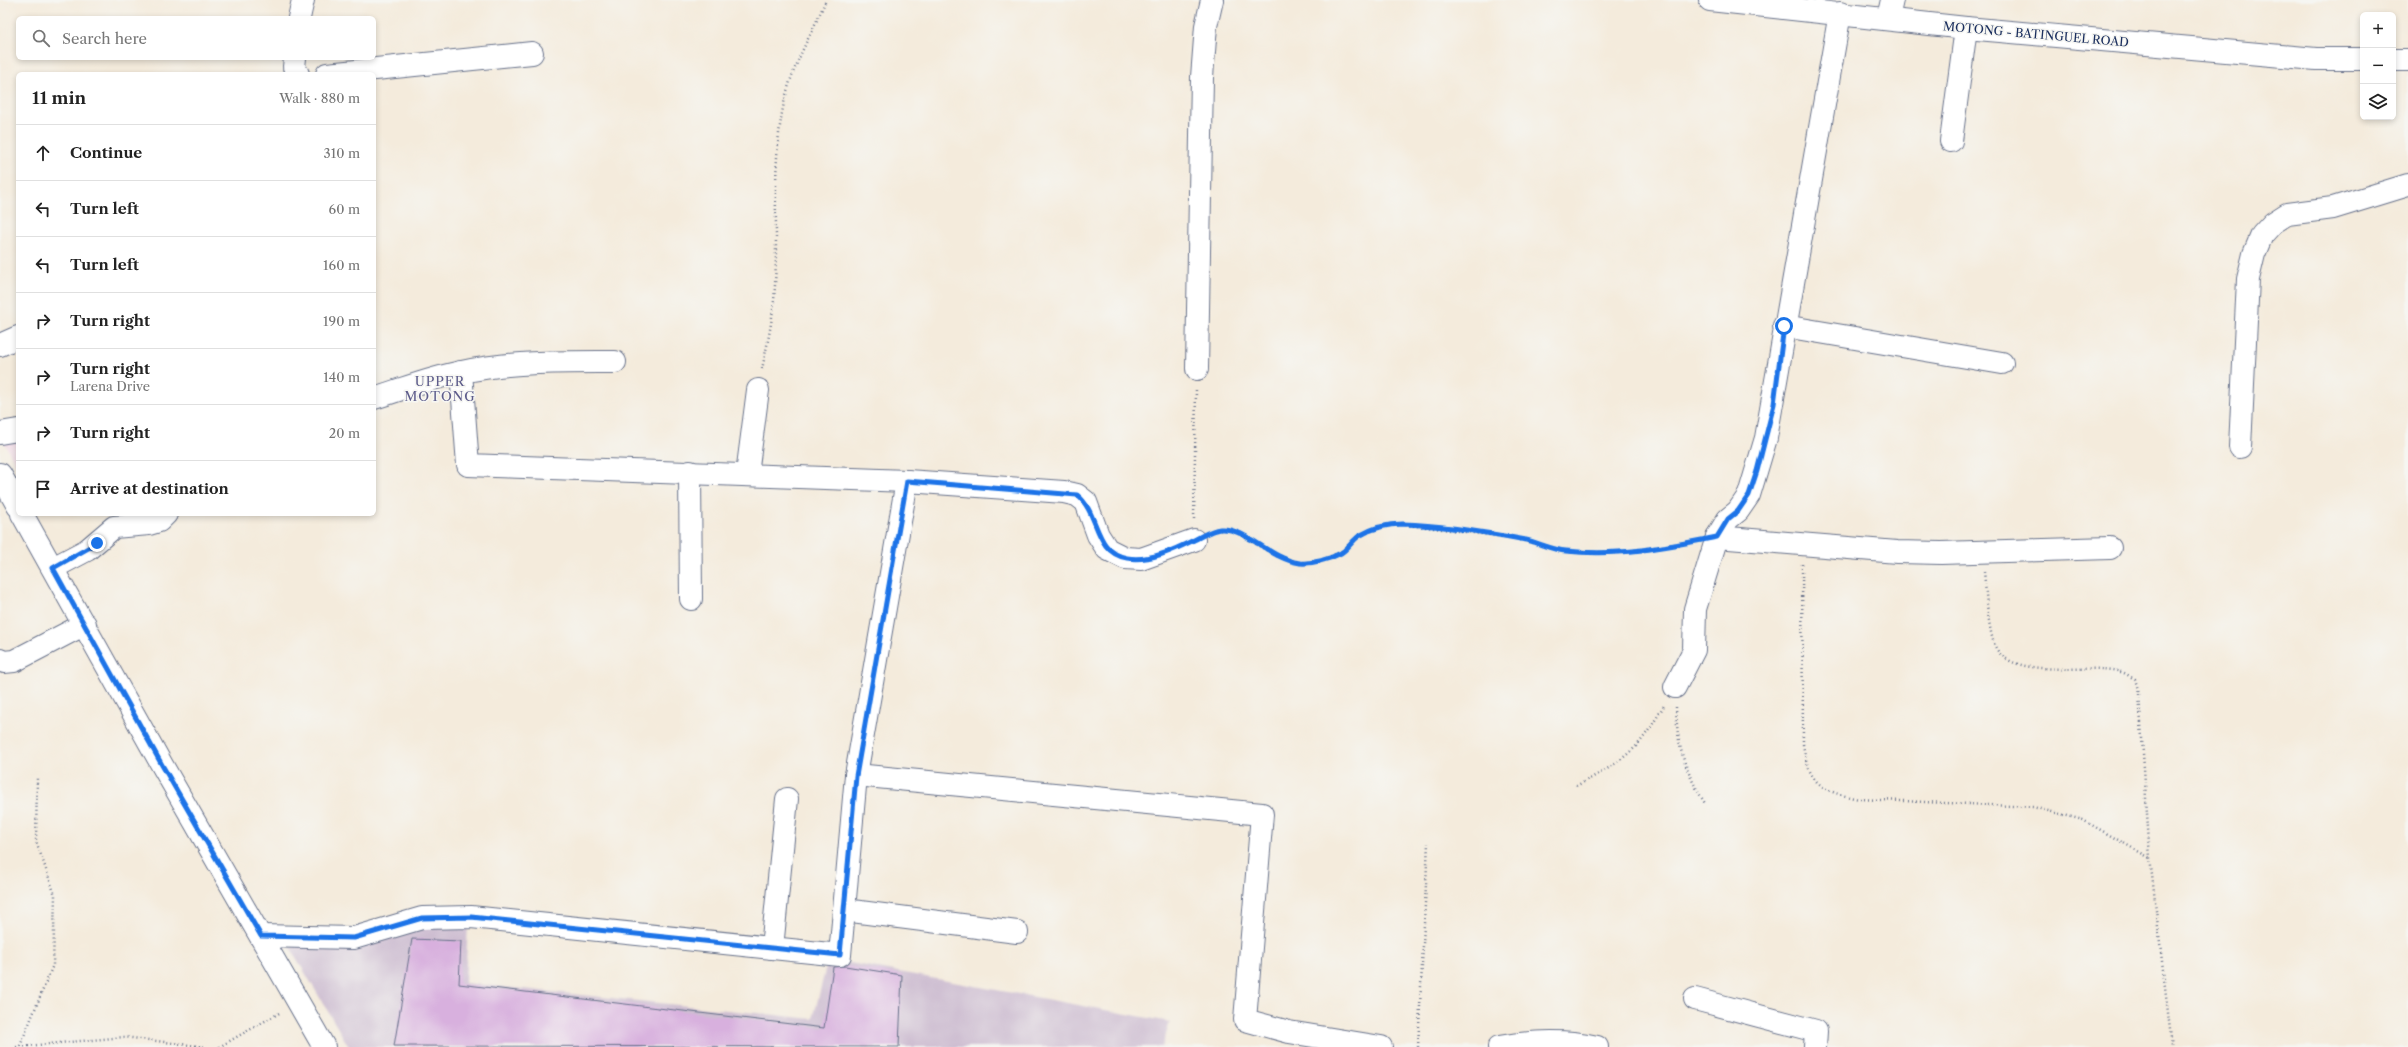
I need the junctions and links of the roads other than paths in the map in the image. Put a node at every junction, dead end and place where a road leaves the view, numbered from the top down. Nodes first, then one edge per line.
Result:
1 (303, 0) edge
2 (1212, 0) edge
3 (1710, 0) edge
4 (1890, 9) edge
5 (1840, 13) junction
6 (299, 16) edge
7 (1966, 28) junction
8 (532, 53) dead end
9 (295, 60) edge
10 (2360, 60) edge
11 (2396, 60) edge
12 (2408, 60) edge
13 (297, 72) edge
14 (347, 72) edge
15 (1950, 142) dead end
16 (2408, 185) edge
17 (1784, 326) junction
18 (16, 338) edge
19 (0, 345) edge
20 (615, 362) dead end
21 (2002, 362) dead end
22 (1197, 369) road end
23 (461, 372) junction
24 (758, 390) road end
25 (376, 397) edge
26 (16, 430) edge
27 (0, 433) edge
28 (2240, 447) dead end
29 (690, 472) junction
30 (0, 474) edge
31 (747, 474) junction
32 (907, 481) junction
33 (16, 498) edge
34 (23, 516) edge
35 (164, 516) edge
36 (1717, 537) junction
37 (1194, 540) road end
38 (2110, 548) dead end
39 (53, 568) junction
40 (691, 599) dead end
41 (85, 624) junction
42 (0, 660) edge
43 (1675, 687) road end
44 (856, 776) junction
45 (787, 799) dead end
46 (844, 910) junction
47 (1017, 932) dead end
48 (261, 936) junction
49 (772, 948) junction
50 (1695, 999) dead end
51 (324, 1047) edge
52 (1381, 1047) edge
53 (1499, 1047) edge
54 (1597, 1047) edge
55 (1815, 1047) edge

1 - 6 street
2 - 22 street
3 - 5 street, MOTONG - BATINGUEL ROAD
4 - 5 street, MOTONG - BATINGUEL ROAD
4 - 7 street, MOTONG - BATINGUEL ROAD
5 - 17 street
7 - 10 street, MOTONG - BATINGUEL ROAD
7 - 15 street
8 - 14 street
9 - 13 street
11 - 12 street
16 - 28 street
17 - 21 street
17 - 36 street
18 - 19 street
20 - 23 street
23 - 25 street
23 - 29 street
24 - 31 street
26 - 27 street
29 - 31 street
29 - 40 street
30 - 33 street
31 - 32 street
32 - 37 street
32 - 44 street
34 - 39 street
35 - 39 street
36 - 38 street
36 - 43 street
39 - 41 street
41 - 42 street
41 - 48 street
44 - 46 street
44 - 52 street
45 - 49 street
46 - 47 street
46 - 49 street
48 - 49 street
48 - 51 street
50 - 55 street
53 - 54 street

